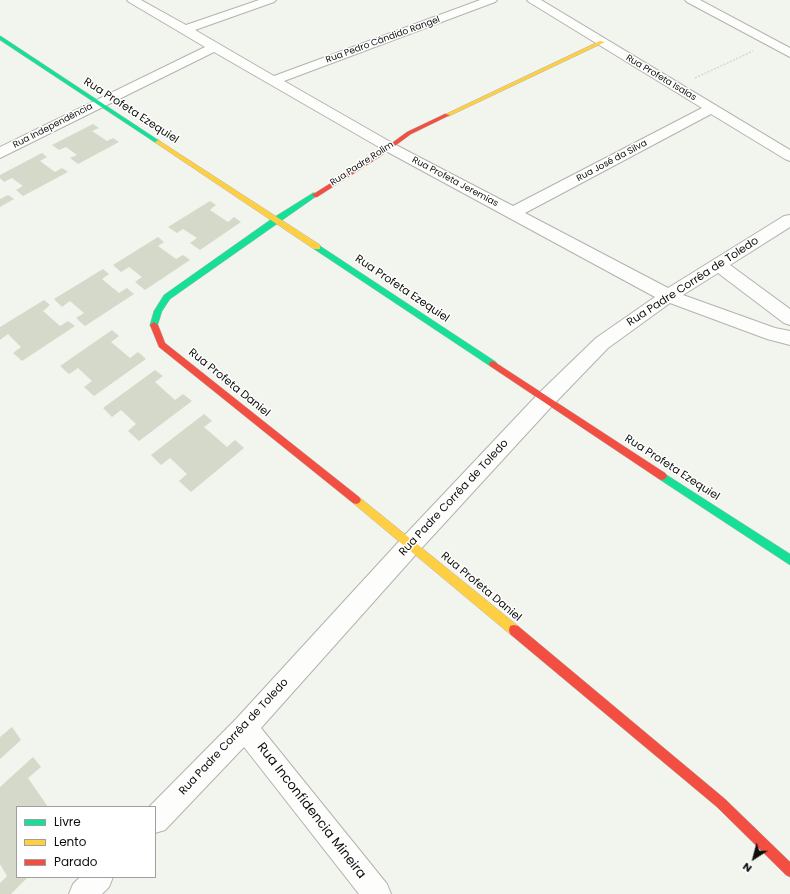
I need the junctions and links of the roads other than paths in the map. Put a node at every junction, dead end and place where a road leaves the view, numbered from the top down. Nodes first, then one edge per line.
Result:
1 (133, 0) edge
2 (270, 0) edge
3 (491, 0) edge
4 (533, 0) edge
5 (691, 0) edge
6 (184, 30) junction
7 (0, 38) edge
8 (602, 42) junction
9 (214, 47) junction
10 (790, 53) edge
11 (275, 80) junction
12 (98, 103) junction
13 (711, 109) junction
14 (389, 147) junction
15 (0, 153) edge
16 (790, 156) edge
17 (513, 213) junction
18 (276, 220) junction
19 (790, 220) edge
20 (718, 265) junction
21 (668, 296) junction
22 (790, 318) edge
23 (154, 327) joint
24 (790, 338) edge
25 (546, 400) junction
26 (411, 544) junction
27 (790, 560) edge
28 (245, 728) junction
29 (156, 819) edge
30 (790, 871) edge
31 (98, 878) edge
32 (83, 894) edge
33 (377, 894) edge

1 - 6 street, Rua Profeta Jeremias
2 - 6 street
3 - 11 street, Rua Pedro Cândido Rangel
4 - 8 street, Rua Profeta Isaías
5 - 10 street
6 - 9 street, Rua Profeta Jeremias
7 - 12 street, Rua Profeta Ezequiel
8 - 13 street, Rua Profeta Isaías
8 - 14 street, Rua Padre Rolim
9 - 11 street, Rua Profeta Jeremias
9 - 12 street, Rua Independência
11 - 14 street, Rua Profeta Jeremias
12 - 15 street, Rua Independência
12 - 18 street, Rua Profeta Ezequiel
13 - 16 street, Rua Profeta Isaías
13 - 17 street, Rua José da Silva
14 - 17 street, Rua Profeta Jeremias
14 - 18 street, Rua Padre Rolim
17 - 21 street, Rua Profeta Jeremias
18 - 23 street, Rua Padre Rolim
18 - 25 street, Rua Profeta Ezequiel
19 - 20 street, Rua Padre Corrêa de Toledo
20 - 21 street, Rua Padre Corrêa de Toledo
20 - 22 street
21 - 24 street, Rua Profeta Jeremias
21 - 25 street, Rua Padre Corrêa de Toledo
23 - 26 street, Rua Profeta Daniel
25 - 26 street, Rua Padre Corrêa de Toledo
25 - 27 street, Rua Profeta Ezequiel
26 - 28 street, Rua Padre Corrêa de Toledo
26 - 30 street, Rua Profeta Daniel
28 - 29 street, Rua Padre Corrêa de Toledo
28 - 33 street, Rua Inconfidencia Mineira
31 - 32 street

